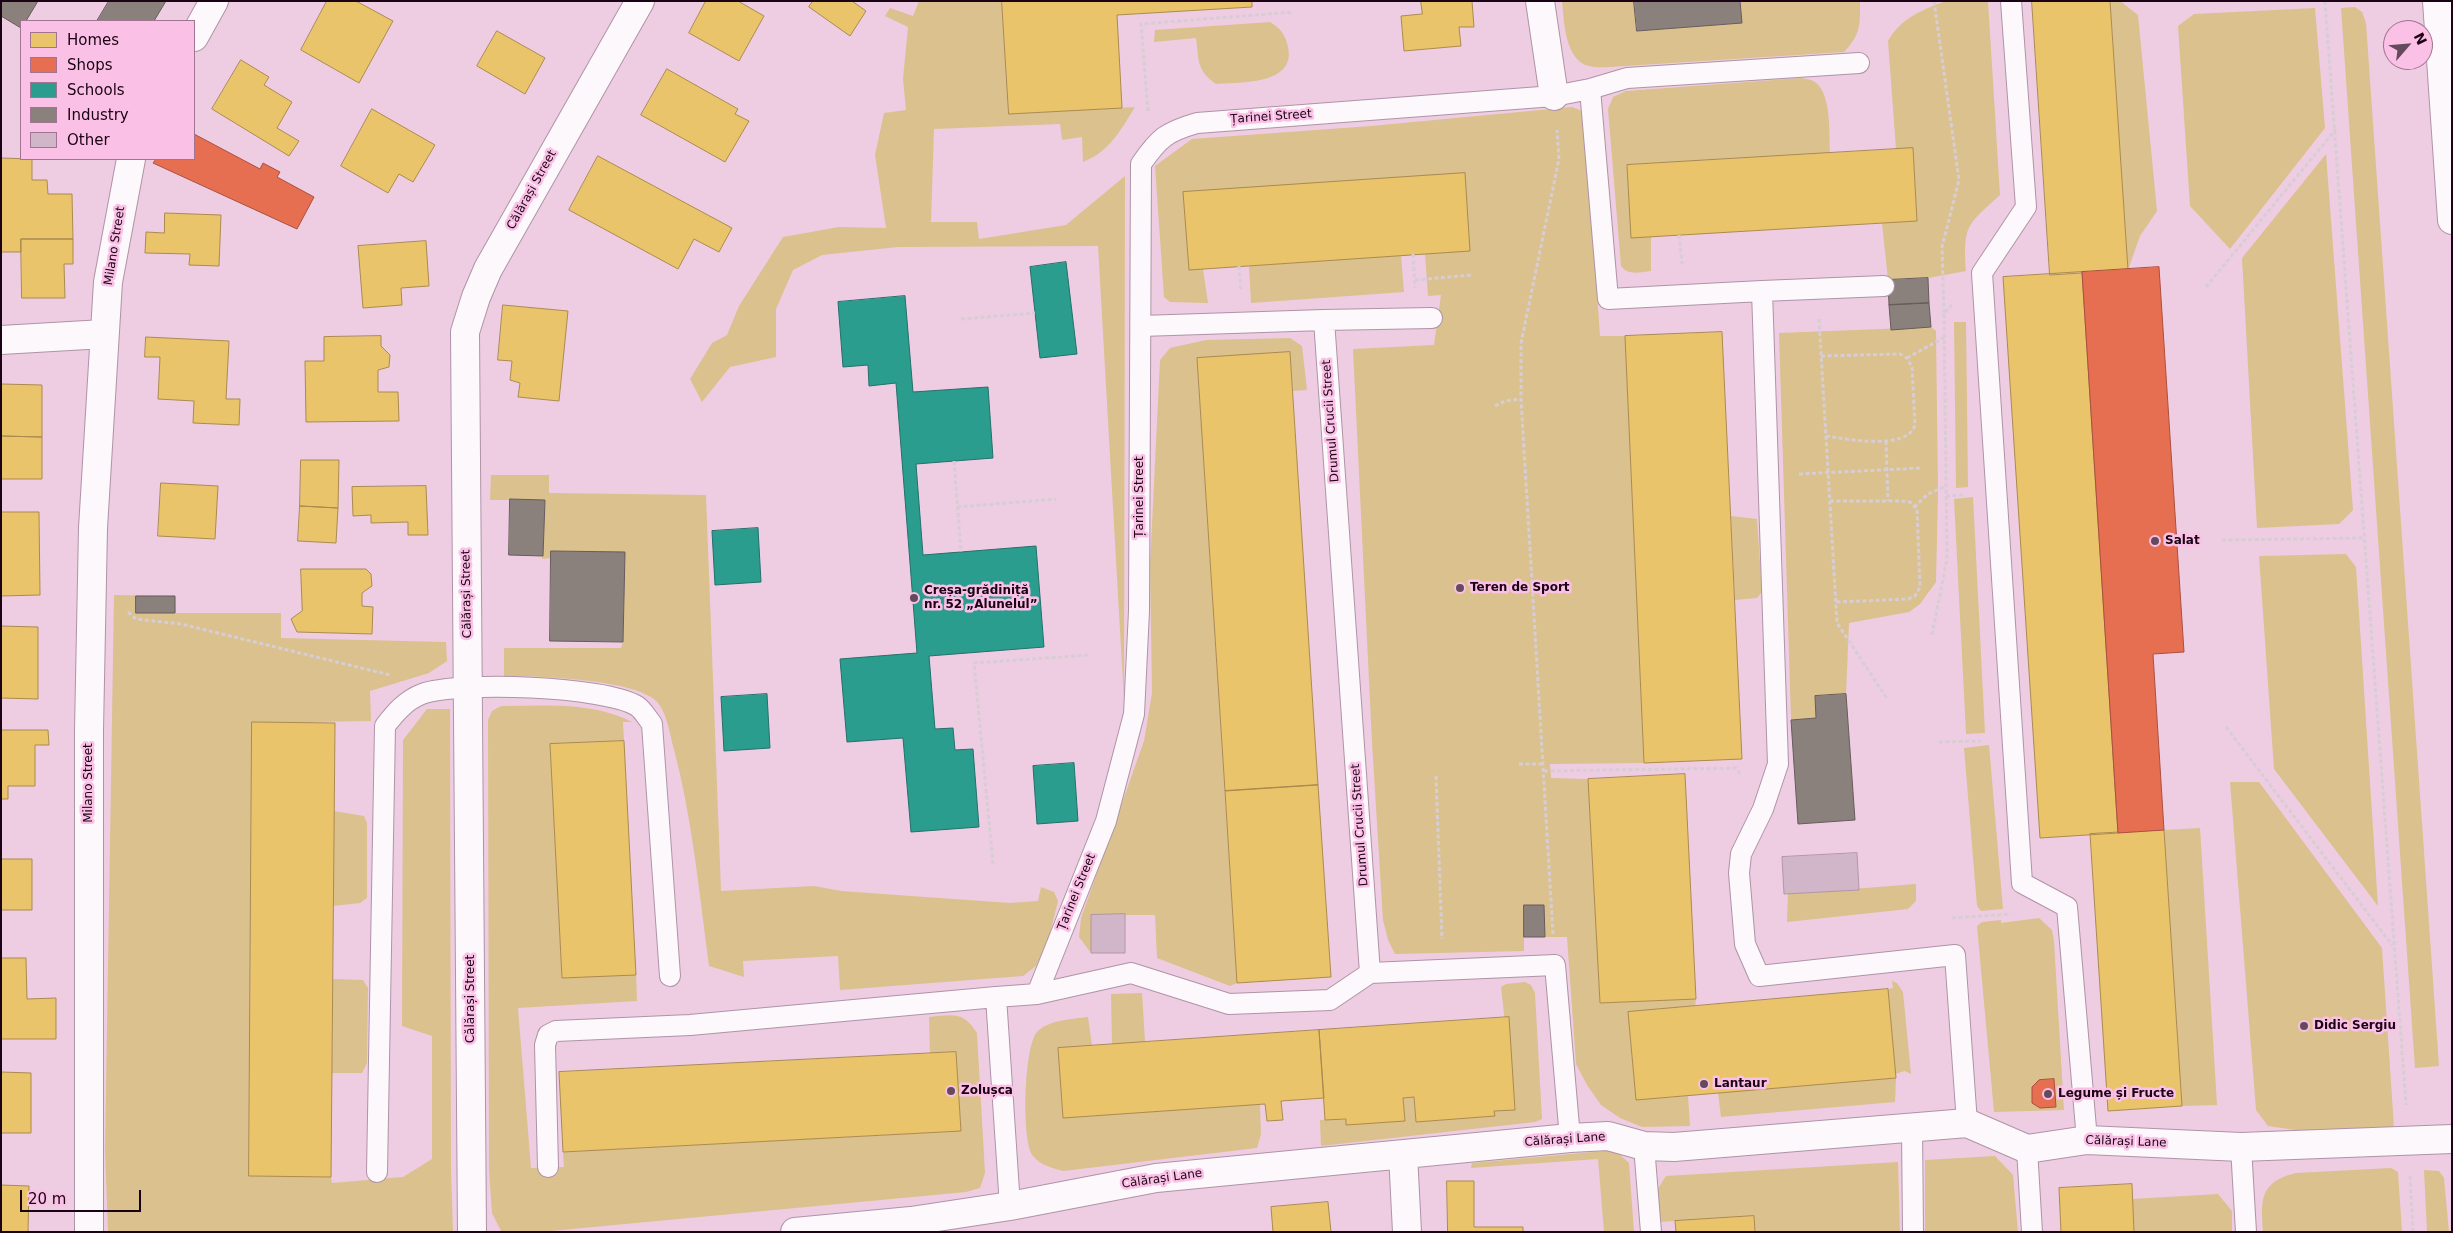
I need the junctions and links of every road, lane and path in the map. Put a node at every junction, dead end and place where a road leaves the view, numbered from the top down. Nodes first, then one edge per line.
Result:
1 (214, 1) edge
2 (640, 1) edge
3 (1540, 1) edge
4 (1934, 1) edge
5 (2011, 1) edge
6 (2325, 1) edge
7 (2436, 1) edge
8 (1293, 12) dead end
9 (195, 35) edge
10 (1859, 63) dead end
11 (1590, 89) junction
12 (1554, 96) junction
13 (1148, 112) dead end
14 (2336, 129) junction
15 (131, 160) edge
16 (2452, 220) edge
17 (1982, 273) junction
18 (1473, 275) dead end
19 (1415, 280) dead end
20 (1884, 286) dead end
21 (2206, 287) dead end
22 (1818, 289) junction
23 (1762, 291) junction
24 (1035, 313) dead end
25 (1944, 313) junction
26 (1432, 318) dead end
27 (961, 319) dead end
28 (1324, 320) junction
29 (1141, 326) junction
30 (104, 334) junction
31 (1945, 337) junction
32 (1, 340) edge
33 (1821, 356) junction
34 (1907, 358) junction
35 (1520, 399) junction
36 (1495, 406) dead end
37 (1826, 436) junction
38 (1886, 441) junction
39 (954, 461) dead end
40 (1921, 468) dead end
41 (1886, 470) junction
42 (1829, 473) junction
43 (1769, 475) junction
44 (1946, 486) junction
45 (1056, 500) dead end
46 (1830, 501) junction
47 (1888, 501) junction
48 (957, 507) junction
49 (1914, 507) junction
50 (2364, 538) junction
51 (2222, 540) dead end
52 (961, 552) dead end
53 (92, 594) junction
54 (1836, 602) junction
55 (1932, 635) dead end
56 (1089, 655) dead end
57 (468, 688) junction
58 (422, 694) junction
59 (1888, 700) dead end
60 (2226, 727) dead end
61 (2012, 740) junction
62 (1939, 742) dead end
63 (1519, 764) dead end
64 (1544, 764) junction
65 (1544, 770) junction
66 (1436, 776) dead end
67 (1763, 809) junction
68 (993, 864) dead end
69 (2020, 913) dead end
70 (1952, 918) dead end
71 (2393, 946) junction
72 (1555, 965) junction
73 (1443, 970) junction
74 (1370, 973) junction
75 (670, 976) dead end
76 (1037, 994) junction
77 (996, 997) junction
78 (1968, 1123) junction
79 (1912, 1128) junction
80 (1570, 1138) junction
81 (2452, 1139) edge
82 (2087, 1140) junction
83 (2408, 1142) junction
84 (1644, 1146) junction
85 (2241, 1147) junction
86 (2027, 1149) junction
87 (1403, 1154) junction
88 (548, 1167) dead end
89 (377, 1172) dead end
90 (1010, 1206) junction
91 (911, 1226) edge
92 (89, 1232) edge
93 (472, 1232) edge
94 (795, 1232) edge
95 (1407, 1232) edge
96 (1651, 1232) edge
97 (1913, 1232) edge
98 (2032, 1232) edge
99 (2246, 1232) edge
100 (2413, 1232) edge

1 - 9 street
2 - 57 street, Călărași Street
3 - 12 street
4 - 25 path
5 - 17 lane
6 - 14 path
7 - 16 street
8 - 13 path
10 - 11 lane, Țarinei Street
11 - 12 lane, Țarinei Street
11 - 23 lane
12 - 29 lane, Țarinei Street
12 - 35 path
14 - 21 path
14 - 50 path
15 - 30 street, Milano Street
17 - 25 path
17 - 61 lane
18 - 19 path
20 - 22 lane
22 - 23 lane
22 - 33 path
23 - 43 lane
24 - 27 path
25 - 31 path
26 - 28 lane
28 - 29 lane
28 - 74 lane, Drumul Crucii Street
29 - 76 lane, Țarinei Street
30 - 32 street
30 - 53 street, Milano Street
31 - 34 path
31 - 44 path
33 - 34 path
33 - 37 path
34 - 38 path
35 - 36 path
35 - 64 path
37 - 38 path
37 - 42 path
38 - 41 path
39 - 48 path
40 - 41 path
41 - 42 path
41 - 47 path
42 - 43 path
42 - 46 path
43 - 67 lane
44 - 49 path
44 - 55 path
45 - 48 path
46 - 47 path
46 - 54 path
47 - 49 path
48 - 52 path
49 - 54 path
50 - 51 path
50 - 71 path
53 - 58 path
53 - 92 street, Milano Street
54 - 59 path
56 - 68 path
57 - 58 lane
57 - 75 lane
57 - 93 street, Călărași Street
58 - 89 lane
60 - 71 path
61 - 62 path
61 - 82 lane
63 - 64 path
64 - 65 path
65 - 67 path
65 - 72 path
66 - 73 path
67 - 78 lane
69 - 70 path
71 - 83 path
72 - 73 lane
72 - 80 lane
73 - 74 lane
74 - 76 lane
76 - 77 lane
77 - 88 lane
77 - 90 lane
78 - 79 street, Călărași Lane
78 - 86 street, Călărași Lane
79 - 84 street, Călărași Lane
79 - 97 lane
80 - 84 street, Călărași Lane
80 - 87 street, Călărași Lane
81 - 83 street, Călărași Lane
82 - 85 street, Călărași Lane
82 - 86 street, Călărași Lane
83 - 85 street, Călărași Lane
83 - 100 path
84 - 96 lane
85 - 99 lane
86 - 98 lane
87 - 90 street, Călărași Lane
87 - 95 street
90 - 91 street, Călărași Lane
91 - 94 street, Călărași Lane

